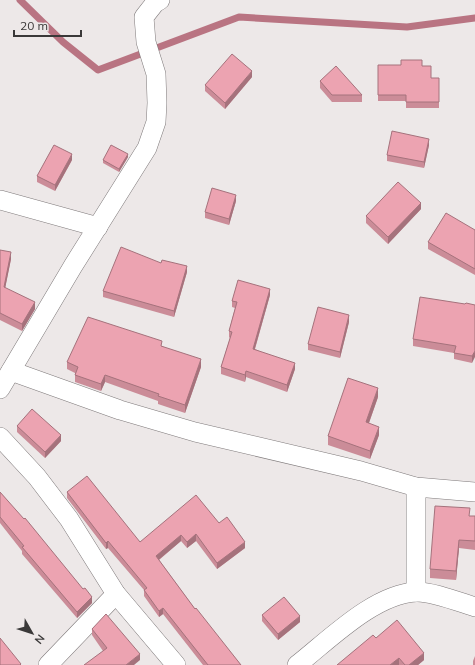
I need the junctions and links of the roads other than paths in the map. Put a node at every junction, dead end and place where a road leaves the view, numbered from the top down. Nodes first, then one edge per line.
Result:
1 (156, 1) edge
2 (0, 200) edge
3 (98, 227) junction
4 (11, 371) junction
5 (0, 389) edge
6 (0, 437) edge
7 (416, 488) junction
8 (475, 492) edge
9 (416, 592) junction
10 (116, 594) junction
11 (475, 607) edge
12 (48, 665) edge
13 (176, 665) edge
14 (297, 665) edge

1 - 3 street
2 - 3 street
3 - 4 street
4 - 5 street
4 - 7 street
6 - 10 street
7 - 8 street
7 - 9 street
9 - 11 street
9 - 14 street
10 - 12 street
10 - 13 street

